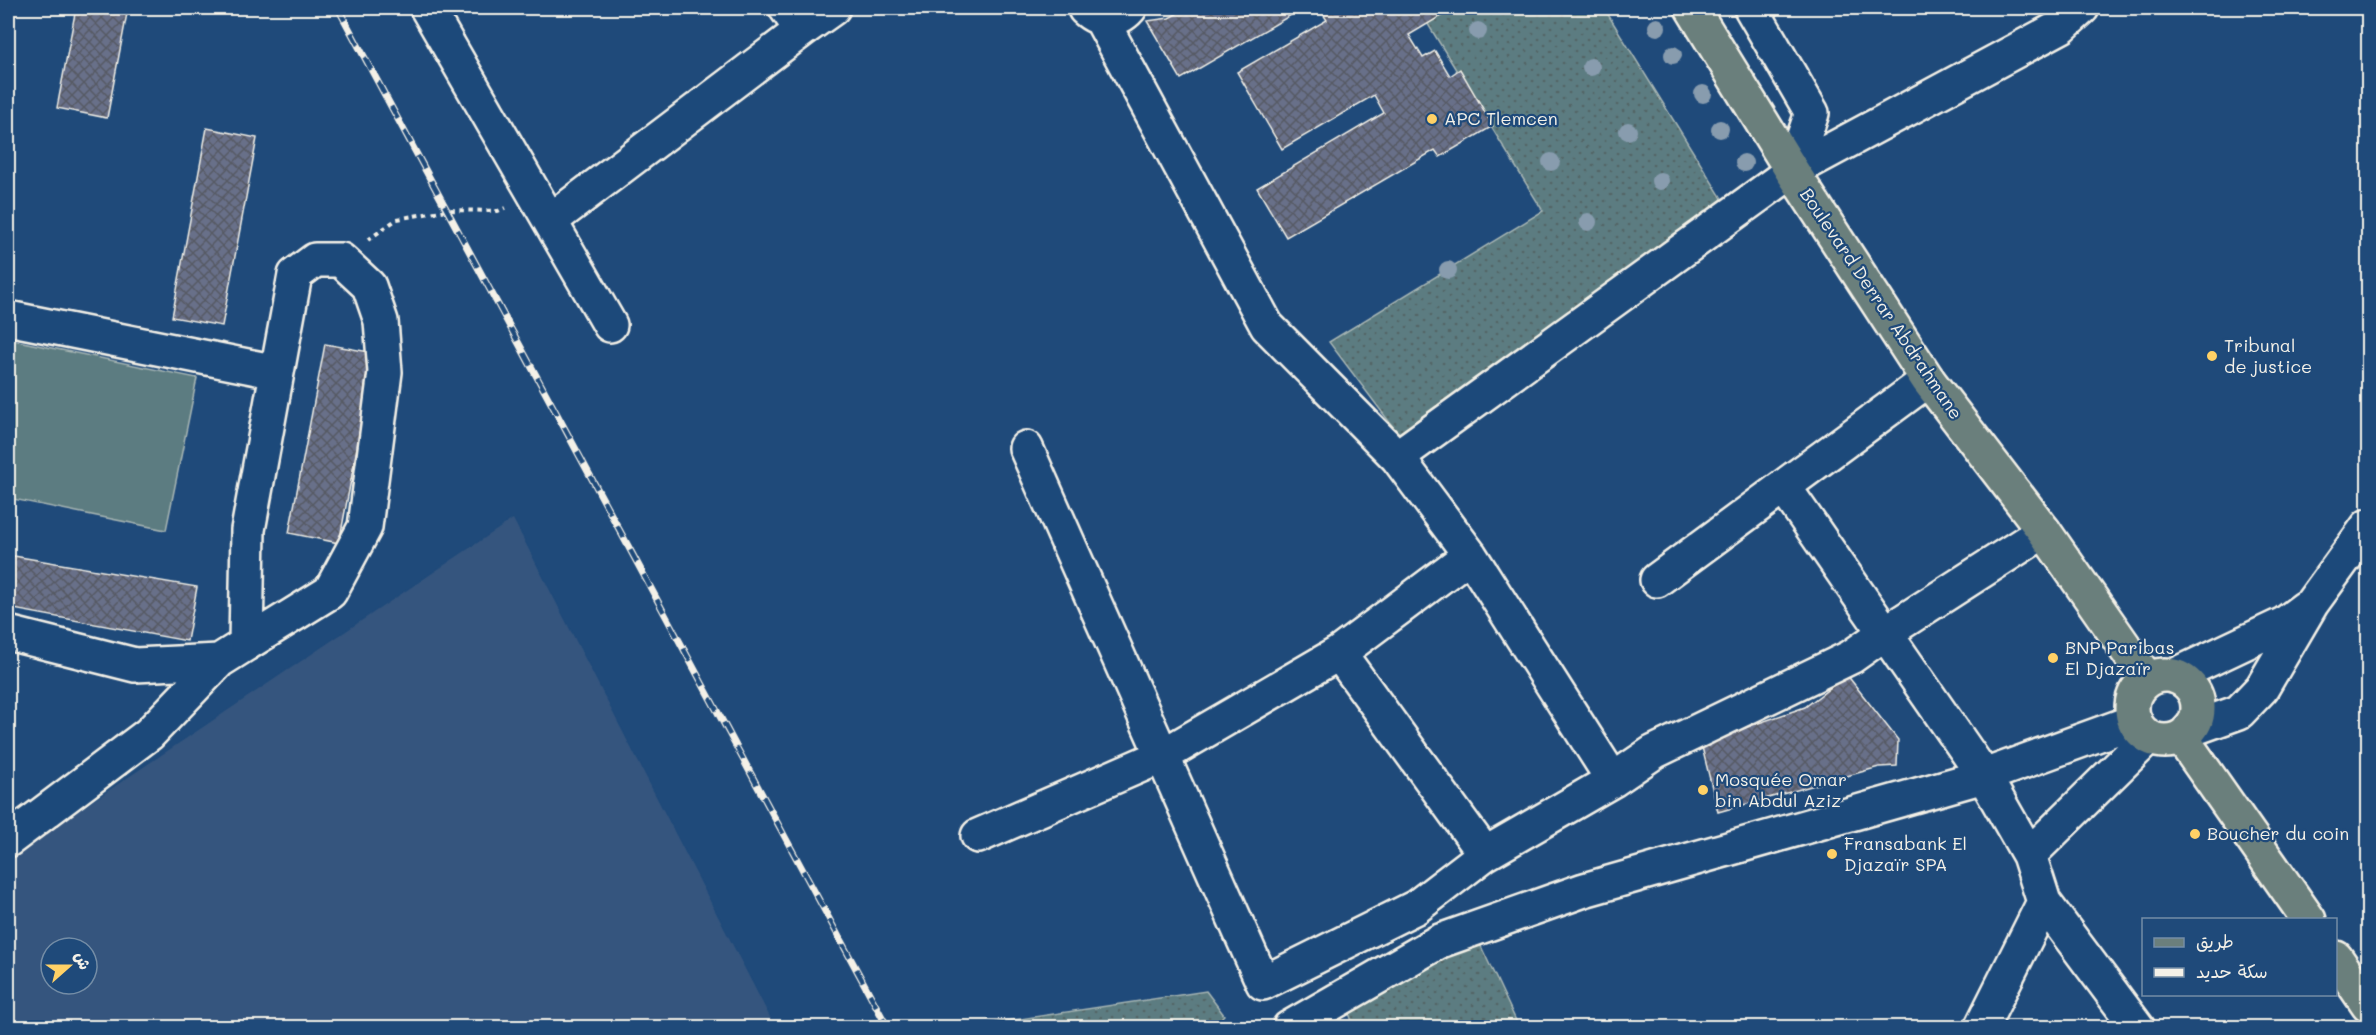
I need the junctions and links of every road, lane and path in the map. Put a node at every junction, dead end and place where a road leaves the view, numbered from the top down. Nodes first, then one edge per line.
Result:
1 (427, 8) edge
2 (833, 8) edge
3 (1692, 8) edge
4 (1751, 8) edge
5 (2082, 8) edge
6 (1105, 11) edge
7 (794, 19) edge
8 (1792, 171) junction
9 (543, 209) junction
10 (341, 260) junction
11 (8, 318) edge
12 (610, 326) dead end
13 (278, 372) junction
14 (1928, 380) junction
15 (1026, 448) dead end
16 (1397, 457) junction
17 (1784, 488) junction
18 (2368, 526) edge
19 (2044, 531) junction
20 (1470, 555) junction
21 (1657, 580) dead end
22 (2312, 603) junction
23 (8, 633) edge
24 (1885, 633) junction
25 (246, 644) junction
26 (1339, 653) junction
27 (219, 661) junction
28 (2161, 678) junction
29 (2164, 731) junction
30 (1162, 756) junction
31 (1984, 776) junction
32 (1613, 780) junction
33 (978, 836) dead end
34 (8, 840) edge
35 (1485, 854) junction
36 (2029, 855) junction
37 (2044, 902) junction
38 (2307, 918) edge
39 (2337, 959) edge
40 (2368, 1005) edge
41 (1289, 1028) edge
42 (1980, 1028) edge
43 (2138, 1028) edge

1 - 9 street
2 - 7 street
3 - 8 main road, Boulevard Derrar Abdrahmane
4 - 8 street
5 - 8 street
6 - 16 street
7 - 9 street
8 - 14 main road, Boulevard Derrar Abdrahmane
8 - 16 street
9 - 10 path
9 - 12 street
10 - 13 street
10 - 25 street
11 - 13 street
13 - 25 street
14 - 17 street
14 - 19 main road, Boulevard Derrar Abdrahmane
15 - 30 street
16 - 20 street
17 - 21 street
17 - 24 street
18 - 22 street
19 - 24 street
19 - 28 main road, Boulevard Derrar Abdrahmane
20 - 26 street
20 - 32 street
22 - 28 street
22 - 29 street
23 - 27 street
24 - 31 street
24 - 32 street
25 - 27 street
26 - 30 street
26 - 35 street
27 - 34 street
28 - 29 main road
28 - 29 main road
29 - 31 street
29 - 36 street
29 - 38 main road
30 - 33 street
30 - 35 street
31 - 36 street
31 - 41 street
32 - 35 street
36 - 37 street
37 - 42 street
37 - 43 street
39 - 40 main road

